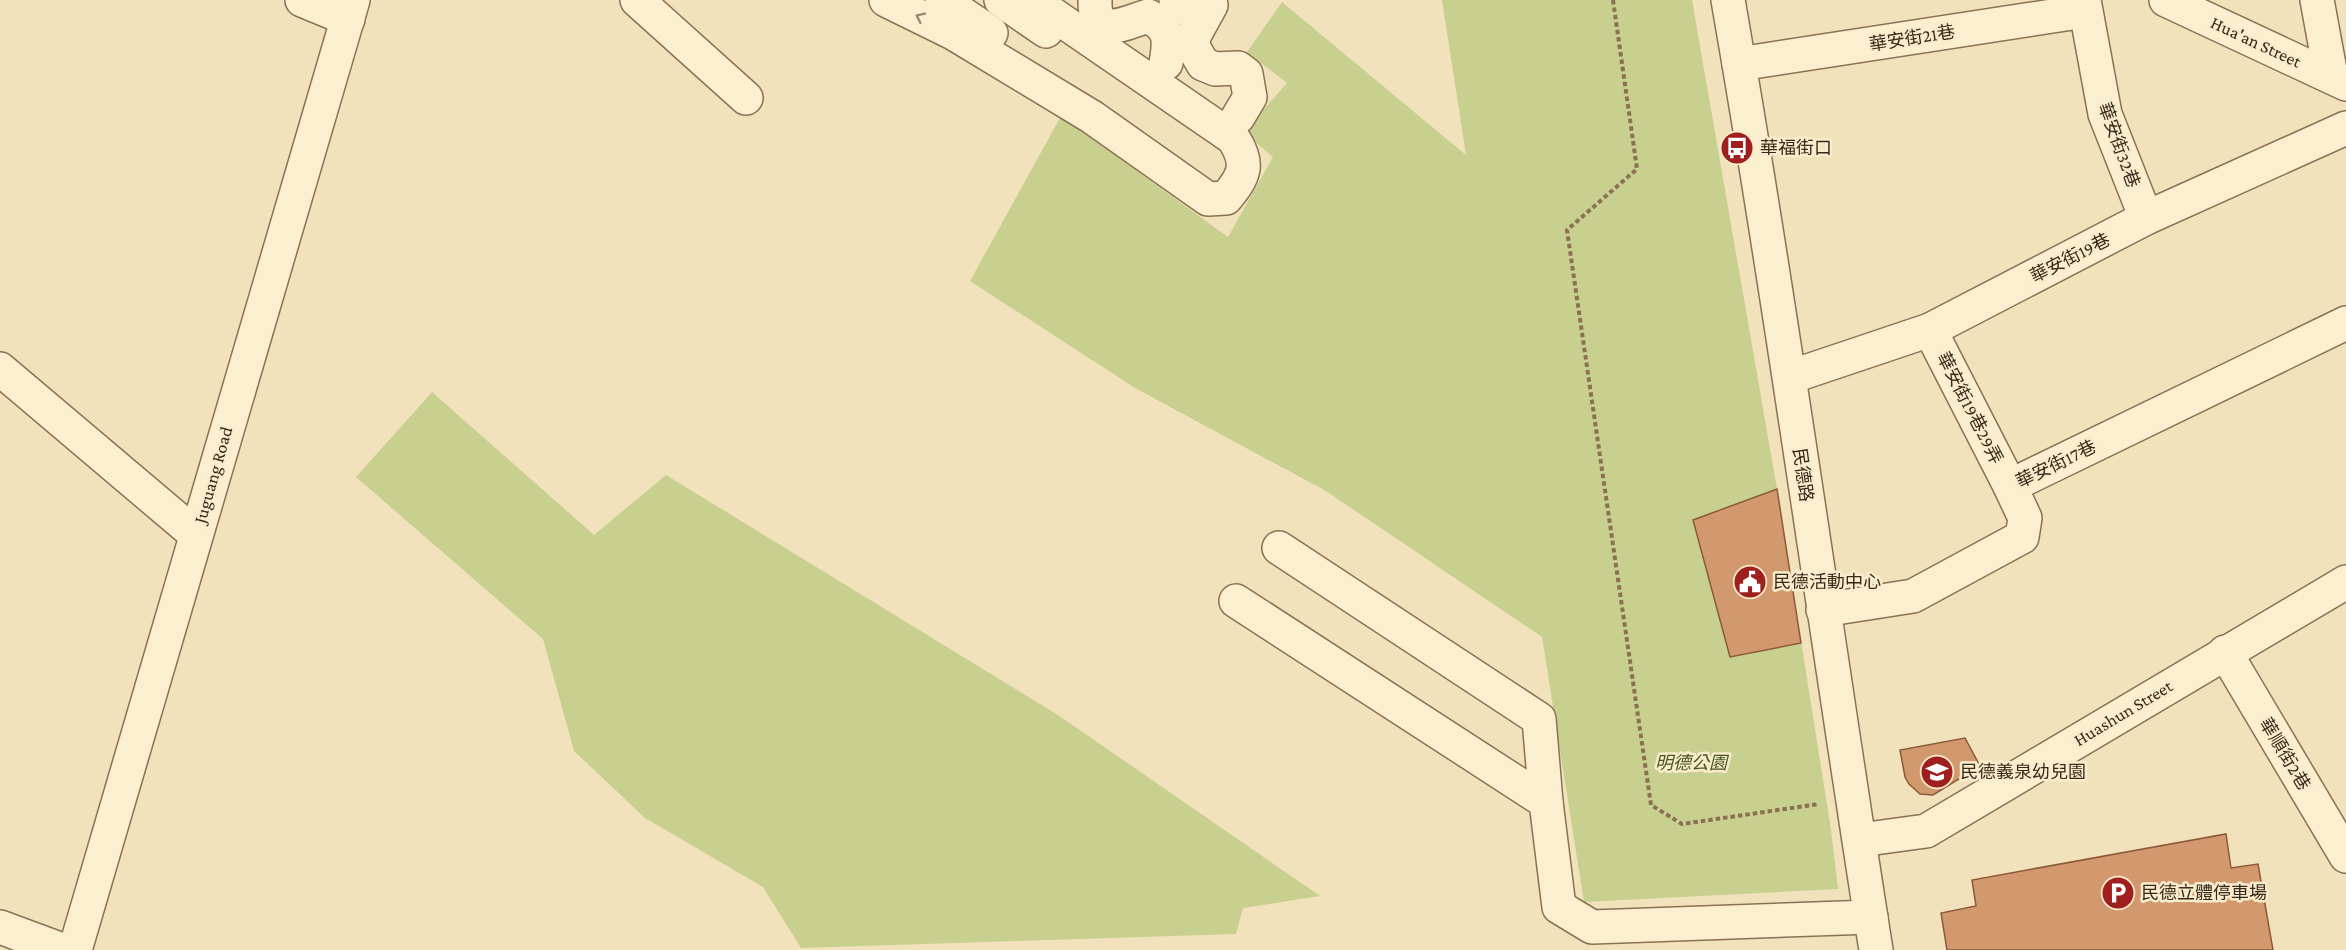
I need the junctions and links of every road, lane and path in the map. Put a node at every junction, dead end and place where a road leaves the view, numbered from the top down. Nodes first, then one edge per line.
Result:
1 (302, 0) edge
2 (637, 0) edge
3 (886, 0) edge
4 (942, 0) edge
5 (1001, 0) edge
6 (1032, 0) edge
7 (1095, 0) edge
8 (1176, 0) edge
9 (1613, 0) edge
10 (1728, 0) edge
11 (2166, 0) edge
12 (2318, 0) edge
13 (2085, 5) edge
14 (351, 9) edge
15 (1203, 10) edge
16 (1166, 63) dead end
17 (1739, 64) junction
18 (2338, 80) edge
19 (746, 98) dead end
20 (1238, 117) dead end
21 (2346, 128) edge
22 (2146, 218) junction
23 (2346, 323) edge
24 (1930, 330) junction
25 (0, 369) edge
26 (1790, 377) junction
27 (2010, 486) junction
28 (195, 534) junction
29 (1279, 548) dead end
30 (2346, 582) edge
31 (1236, 601) dead end
32 (1823, 610) junction
33 (2225, 652) junction
34 (1546, 802) junction
35 (1826, 803) dead end
36 (1860, 840) junction
37 (2346, 856) edge
38 (1871, 917) junction
39 (0, 927) edge
40 (62, 950) edge
41 (75, 950) edge
42 (1876, 950) edge

1 - 14 street
2 - 19 street
6 -> 3 street
4 - 5 street
7 - 16 street
8 - 15 street
9 - 35 path
10 - 17 street, 民德路
11 - 18 street, Hua'an Street
12 - 18 street
13 - 17 street, 華安街21巷
13 - 22 street, 華安街32巷
14 - 28 street, Juguang Road
15 - 20 street
17 - 26 street, 民德路
21 - 22 street, 華安街19巷
22 - 24 street, 華安街19巷
23 - 27 street, 華安街17巷
24 - 26 street, 華安街19巷
24 - 27 street, 華安街19巷29弄
25 - 28 street
26 - 32 street, 民德路
27 - 32 street, 華安街17巷
28 - 41 street, Juguang Road
29 - 34 street
30 - 33 street, Huashun Street
31 - 34 street
32 - 36 street, 民德路
33 - 36 street, Huashun Street
33 - 37 street, 華順街2巷
34 - 38 street
36 - 38 street, 民德路
38 - 42 street, 民德路
39 - 40 street

